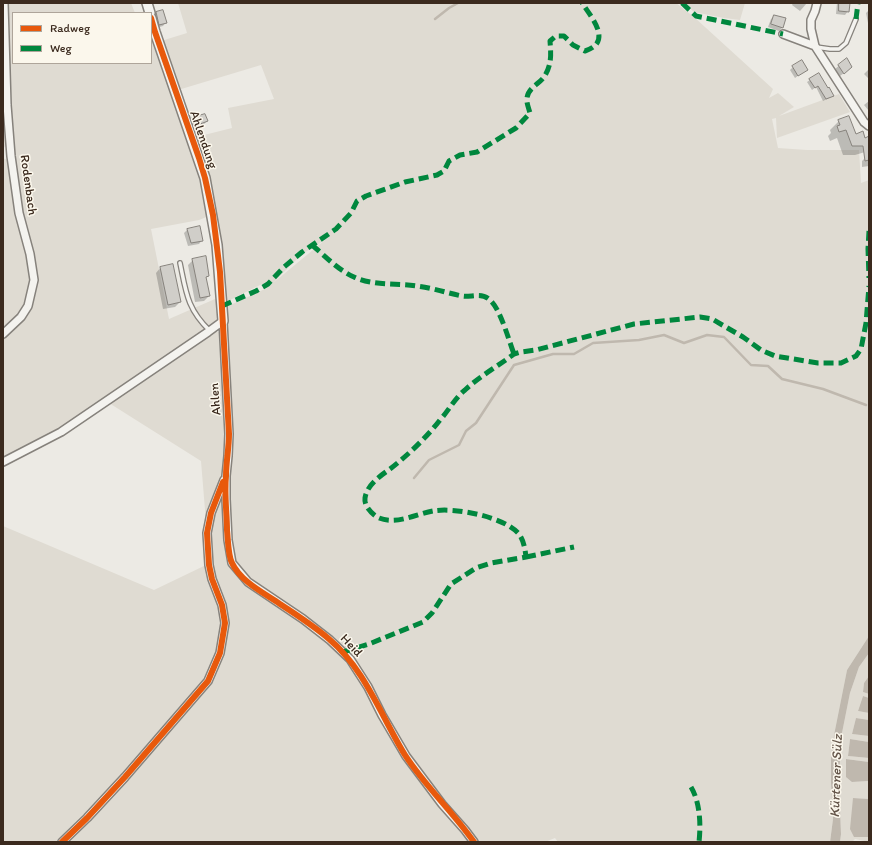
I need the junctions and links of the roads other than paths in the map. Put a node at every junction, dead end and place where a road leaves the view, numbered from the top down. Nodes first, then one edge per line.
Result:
1 (4, 3) edge
2 (817, 3) edge
3 (856, 19) dead end
4 (152, 21) edge
5 (782, 34) dead end
6 (815, 46) junction
7 (869, 126) edge
8 (180, 263) dead end
9 (223, 321) junction
10 (210, 331) junction
11 (3, 334) edge
12 (3, 462) edge
13 (226, 476) junction
14 (62, 842) edge
15 (474, 842) edge

1 - 11 street, Rodenbach
2 - 6 street
3 - 6 lane
4 - 9 street, Ahlendung
5 - 6 street
6 - 7 street
8 - 10 lane
9 - 10 street
9 - 13 street, Ahlen
10 - 12 street
13 - 14 street
13 - 15 street, Heid

